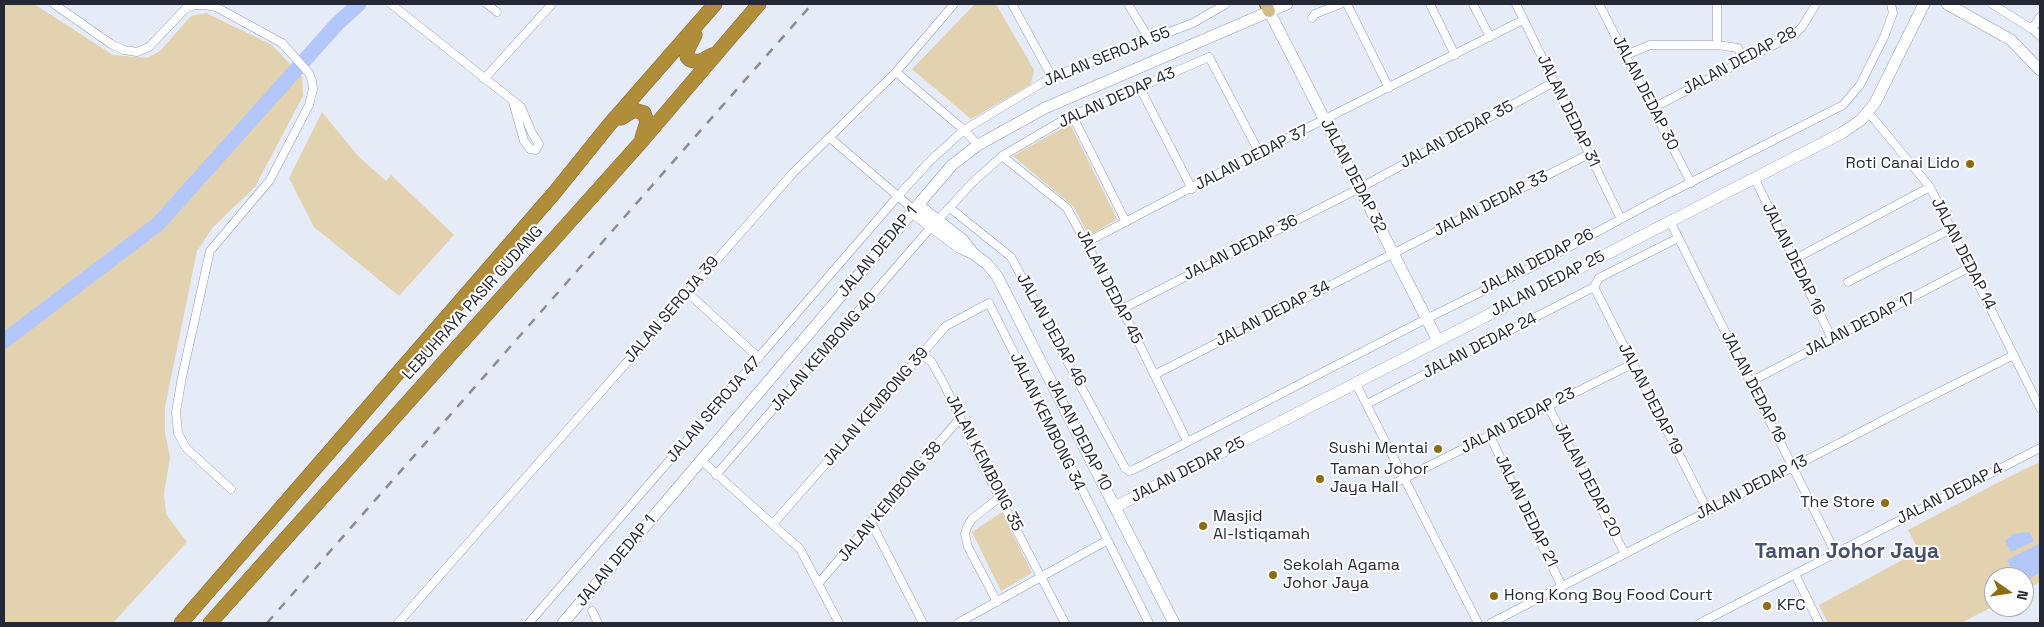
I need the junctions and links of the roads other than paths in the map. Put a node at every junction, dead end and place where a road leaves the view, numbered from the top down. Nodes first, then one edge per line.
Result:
1 (54, 4) edge
2 (488, 4) edge
3 (552, 4) edge
4 (759, 4) edge
5 (954, 4) edge
6 (1012, 4) edge
7 (1128, 4) edge
8 (1226, 4) edge
9 (1287, 4) edge
10 (1340, 4) edge
11 (1347, 4) edge
12 (1430, 4) edge
13 (1473, 4) edge
14 (1516, 4) edge
15 (1599, 4) edge
16 (1717, 4) edge
17 (1816, 4) edge
18 (1891, 4) edge
19 (1924, 4) edge
20 (1946, 4) edge
21 (1992, 4) edge
22 (398, 5) edge
23 (713, 5) edge
24 (1267, 7) edge
25 (497, 12) dead end
26 (2040, 17) edge
27 (1312, 18) dead end
28 (1523, 20) junction
29 (2032, 29) junction
30 (2040, 36) edge
31 (1490, 37) junction
32 (1149, 40) junction
33 (1717, 45) junction
34 (721, 49) junction
35 (1455, 55) junction
36 (1626, 55) junction
37 (1744, 61) junction
38 (2040, 70) edge
39 (896, 72) junction
40 (1052, 77) junction
41 (484, 78) junction
42 (1554, 82) junction
43 (1140, 88) junction
44 (1389, 88) junction
45 (513, 102) junction
46 (1653, 108) junction
47 (1868, 112) junction
48 (1072, 115) junction
49 (1325, 121) junction
50 (609, 125) junction
51 (964, 130) junction
52 (830, 138) junction
53 (641, 142) junction
54 (978, 145) junction
55 (1259, 152) junction
56 (1589, 154) junction
57 (1002, 156) junction
58 (1755, 179) junction
59 (1691, 183) junction
60 (1360, 188) junction
61 (1930, 188) junction
62 (1192, 189) junction
63 (898, 196) junction
64 (950, 208) junction
65 (915, 209) junction
66 (1621, 219) junction
67 (1670, 221) junction
68 (1126, 222) junction
69 (934, 224) junction
70 (1951, 229) junction
71 (1678, 238) junction
72 (1087, 242) junction
73 (1393, 253) junction
74 (1793, 260) junction
75 (1970, 267) junction
76 (1848, 282) dead end
77 (1594, 287) junction
78 (687, 292) junction
79 (989, 303) joint
80 (1122, 309) junction
81 (1426, 319) junction
82 (1832, 339) junction
83 (1438, 341) junction
84 (921, 355) junction
85 (2014, 355) junction
86 (759, 358) junction
87 (1632, 364) junction
88 (1154, 376) junction
89 (1750, 382) junction
90 (1356, 384) junction
91 (1367, 404) junction
92 (1548, 406) junction
93 (2040, 408) edge
94 (960, 418) junction
95 (1490, 436) junction
96 (1187, 442) junction
97 (2040, 448) edge
98 (701, 460) junction
99 (1793, 467) junction
100 (1129, 471) joint
101 (716, 475) junction
102 (1404, 479) junction
103 (1395, 483) dead end
104 (231, 489) dead end
105 (1000, 497) junction
106 (1115, 507) junction
107 (1708, 511) junction
108 (773, 524) junction
109 (872, 524) junction
110 (1106, 540) junction
111 (1625, 554) junction
112 (1836, 554) junction
113 (1795, 574) junction
114 (1041, 577) junction
115 (818, 584) junction
116 (1562, 586) junction
117 (997, 602) junction
118 (592, 611) dead end
119 (181, 623) edge
120 (210, 623) edge
121 (398, 623) edge
122 (529, 623) edge
123 (563, 623) edge
124 (598, 623) edge
125 (838, 623) edge
126 (923, 623) edge
127 (958, 623) edge
128 (1065, 623) edge
129 (1149, 623) edge
130 (1174, 623) edge
131 (1478, 623) edge
132 (1491, 623) edge
133 (1700, 623) edge
134 (1819, 623) edge

1 - 104 street
2 - 25 street
3 - 41 street
4 - 34 highway, LEBUHRAYA PASIR GUDANG
5 - 39 street, JALAN SEROJA 39
6 - 40 street
7 - 32 street
8 - 32 street, JALAN SEROJA 55
9 - 24 main road, JALAN DEDAP 1
10 - 27 street
11 - 44 street
12 - 35 street
13 - 31 street
14 - 28 street, JALAN DEDAP 31
15 - 36 street, JALAN DEDAP 30
16 - 33 street
17 - 37 street, JALAN DEDAP 28
18 - 59 street, JALAN DEDAP 26
19 - 47 main road, JALAN DEDAP 25
20 - 38 main road
21 - 29 street
22 - 41 street
23 - 34 highway
23 - 50 highway, LEBUHRAYA PASIR GUDANG
24 - 49 main road, JALAN DEDAP 32
24 - 54 main road, JALAN DEDAP 1
26 - 29 street
28 - 31 street, JALAN DEDAP 37
28 - 42 street, JALAN DEDAP 31
29 - 30 street
31 - 35 street, JALAN DEDAP 37
32 - 40 street, JALAN SEROJA 55
33 - 36 street
33 - 37 street
34 - 53 highway, LEBUHRAYA PASIR GUDANG
35 - 44 street, JALAN DEDAP 37
36 - 46 street, JALAN DEDAP 30
37 - 46 street, JALAN DEDAP 28
39 - 51 street
39 - 52 street, JALAN SEROJA 39
40 - 51 street, JALAN SEROJA 55
41 - 45 street
42 - 56 street, JALAN DEDAP 31
42 - 60 street, JALAN DEDAP 35
43 - 48 street, JALAN DEDAP 43
43 - 55 street, JALAN DEDAP 43
43 - 62 street
44 - 49 street, JALAN DEDAP 37
45 - 45 street
46 - 59 street, JALAN DEDAP 30
47 - 58 main road, JALAN DEDAP 25
47 - 61 street, JALAN DEDAP 14
48 - 57 street, JALAN DEDAP 43
48 - 68 street
49 - 55 street, JALAN DEDAP 37
49 - 60 main road, JALAN DEDAP 32
50 - 53 highway
50 - 119 highway, LEBUHRAYA PASIR GUDANG
51 - 54 street
51 - 63 street, JALAN SEROJA 55
52 - 63 street
52 - 78 street, JALAN SEROJA 39
53 - 120 highway, LEBUHRAYA PASIR GUDANG
54 - 65 main road, JALAN DEDAP 1
55 - 62 street, JALAN DEDAP 37
56 - 66 street, JALAN DEDAP 31
56 - 73 street, JALAN DEDAP 33
57 - 64 street, JALAN DEDAP 43
57 - 72 street, JALAN DEDAP 45
58 - 67 main road, JALAN DEDAP 25
58 - 74 street, JALAN DEDAP 16
59 - 66 street, JALAN DEDAP 26
60 - 73 main road, JALAN DEDAP 32
60 - 80 street, JALAN DEDAP 36
61 - 70 street, JALAN DEDAP 14
61 - 74 street
62 - 68 street, JALAN DEDAP 37
63 - 65 street
63 - 86 street, JALAN SEROJA 47
64 - 69 street, JALAN DEDAP 43
64 - 100 street, JALAN DEDAP 46
65 - 69 main road, JALAN DEDAP 10
65 - 98 main road, JALAN DEDAP 1
66 - 81 street, JALAN DEDAP 26
67 - 71 street, JALAN DEDAP 18
67 - 83 main road, JALAN DEDAP 25
68 - 72 street, JALAN DEDAP 37
69 - 101 street, JALAN KEMBONG 40
69 - 106 main road, JALAN DEDAP 10
70 - 75 street, JALAN DEDAP 14
70 - 76 street
71 - 77 street, JALAN DEDAP 24
71 - 89 street, JALAN DEDAP 18
72 - 80 street, JALAN DEDAP 45
73 - 81 main road, JALAN DEDAP 32
73 - 88 street, JALAN DEDAP 34
74 - 82 street, JALAN DEDAP 16
75 - 82 street, JALAN DEDAP 17
75 - 85 street, JALAN DEDAP 14
77 - 87 street, JALAN DEDAP 19
77 - 91 street, JALAN DEDAP 24
78 - 86 street
78 - 121 street, JALAN SEROJA 39
79 - 84 street, JALAN KEMBONG 39
79 - 110 street, JALAN KEMBONG 34
80 - 88 street, JALAN DEDAP 45
81 - 83 main road, JALAN DEDAP 32
81 - 96 street, JALAN DEDAP 26
82 - 89 street, JALAN DEDAP 17
83 - 90 main road, JALAN DEDAP 25
84 - 94 street, JALAN KEMBONG 35
84 - 108 street, JALAN KEMBONG 39
85 - 93 street, JALAN DEDAP 14
85 - 99 street, JALAN DEDAP 13
86 - 122 street, JALAN SEROJA 47
87 - 92 street, JALAN DEDAP 23
87 - 107 street, JALAN DEDAP 19
88 - 96 street, JALAN DEDAP 45
89 - 99 street, JALAN DEDAP 18
90 - 91 street
90 - 106 main road, JALAN DEDAP 25
91 - 102 street
92 - 95 street, JALAN DEDAP 23
92 - 111 street, JALAN DEDAP 20
94 - 105 street, JALAN KEMBONG 35
94 - 109 street, JALAN KEMBONG 38
95 - 102 street, JALAN DEDAP 23
95 - 116 street, JALAN DEDAP 21
96 - 100 street, JALAN DEDAP 26
97 - 112 street, JALAN DEDAP 4
98 - 101 street
98 - 123 main road, JALAN DEDAP 1
99 - 107 street, JALAN DEDAP 13
99 - 112 street, JALAN DEDAP 18
101 - 108 street
102 - 103 street, JALAN DEDAP 23
102 - 131 street
105 - 114 street, JALAN KEMBONG 35
105 - 117 street
106 - 130 main road, JALAN DEDAP 10
107 - 111 street, JALAN DEDAP 13
108 - 115 street
109 - 115 street, JALAN KEMBONG 38
109 - 126 street
110 - 114 street
110 - 129 street, JALAN KEMBONG 34
111 - 116 street, JALAN DEDAP 13
112 - 113 street, JALAN DEDAP 4
113 - 133 street, JALAN DEDAP 4
113 - 134 street
114 - 117 street
114 - 128 street, JALAN KEMBONG 35
115 - 125 street
116 - 132 street, JALAN DEDAP 13
117 - 127 street
118 - 124 street

